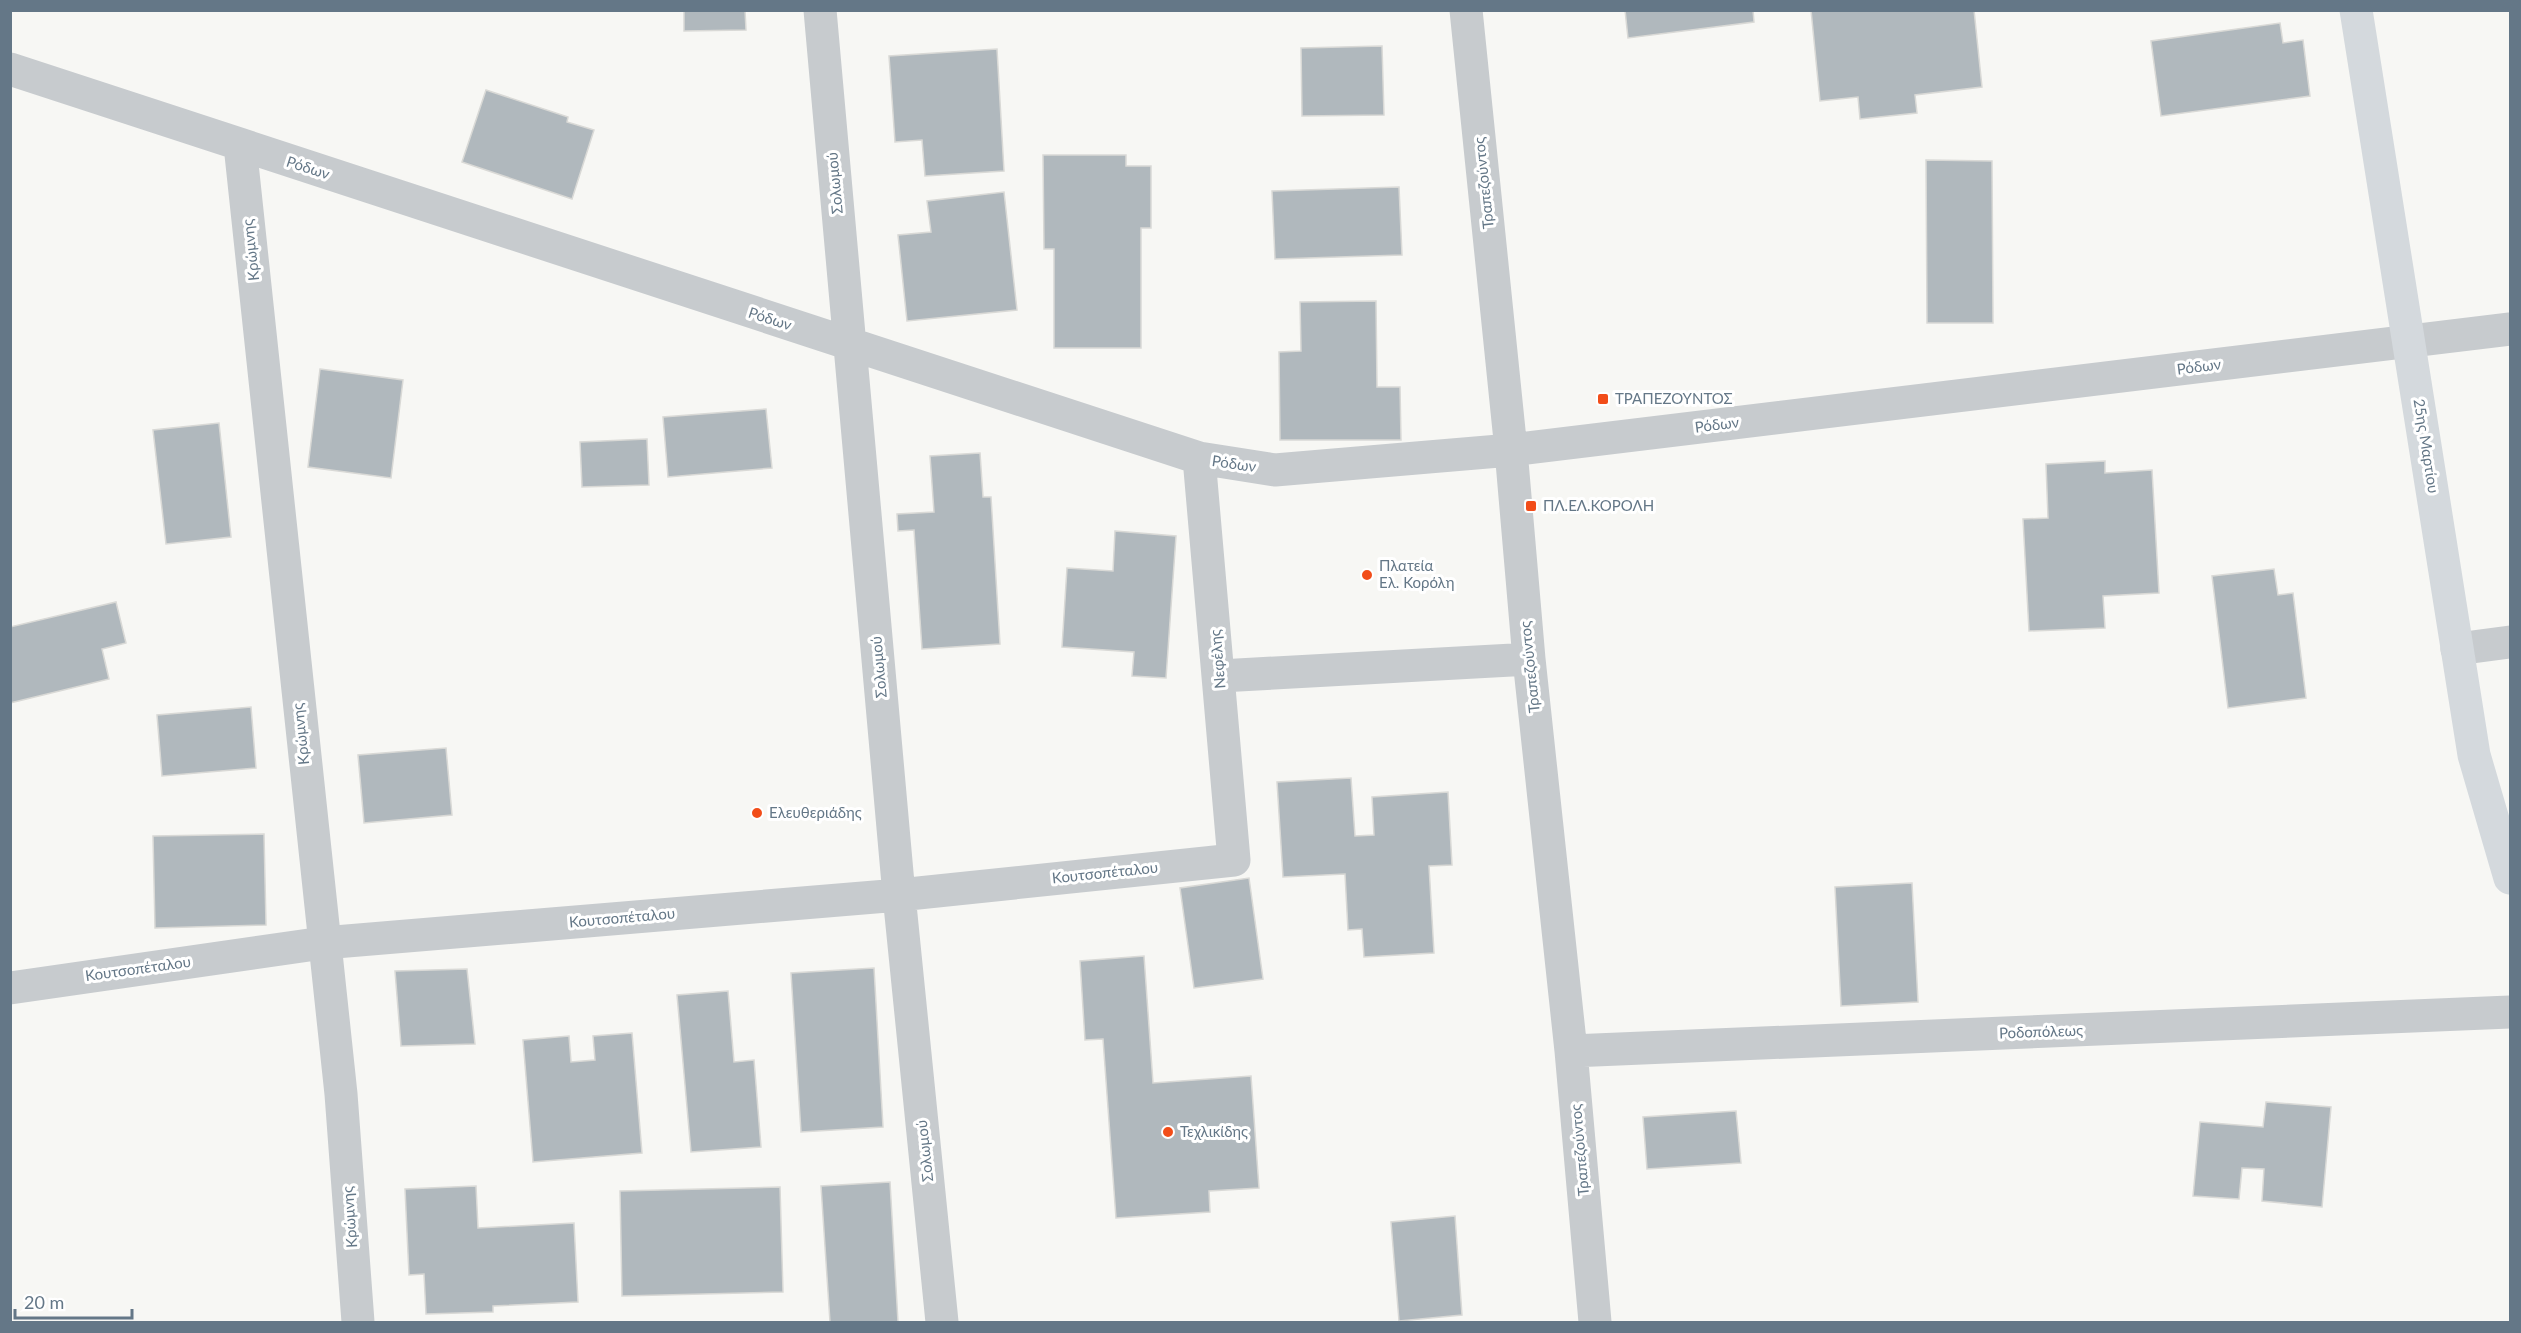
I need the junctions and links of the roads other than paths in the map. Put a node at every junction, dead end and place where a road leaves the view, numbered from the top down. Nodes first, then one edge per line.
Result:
1 (820, 10) edge
2 (1466, 10) edge
3 (2356, 10) edge
4 (10, 69) edge
5 (240, 146) junction
6 (2511, 329) edge
7 (2409, 342) junction
8 (850, 345) junction
9 (1511, 450) junction
10 (1199, 458) junction
11 (2511, 642) edge
12 (2457, 649) junction
13 (1528, 659) junction
14 (1220, 676) junction
15 (1234, 860) joint
16 (2511, 878) edge
17 (899, 895) junction
18 (323, 943) junction
19 (10, 988) edge
20 (2511, 1012) edge
21 (1571, 1052) junction
22 (358, 1323) edge
23 (942, 1323) edge
24 (1595, 1323) edge

1 - 8 street, Σολωμού
2 - 9 street, Τραπεζούντος
3 - 7 street, 25ης Μαρτίου
4 - 5 street, Ρόδων
5 - 8 street, Ρόδων
5 - 18 street, Κρώμνης
6 - 7 street, Ρόδων
7 - 9 street, Ρόδων
7 - 12 street, 25ης Μαρτίου
8 - 10 street, Ρόδων
8 - 17 street, Σολωμού
9 - 10 street, Ρόδων
9 - 13 street, Τραπεζούντος
10 - 14 street, Νεφέλης
11 - 12 street
12 - 16 street, 25ης Μαρτίου
13 - 14 street
13 - 21 street, Τραπεζούντος
14 - 15 street, Νεφέλης
15 - 17 street, Κουτσοπέταλου
17 - 18 street, Κουτσοπέταλου
17 - 23 street, Σολωμού
18 - 19 street, Κουτσοπέταλου
18 - 22 street, Κρώμνης
20 - 21 street, Ροδοπόλεως
21 - 24 street, Τραπεζούντος

